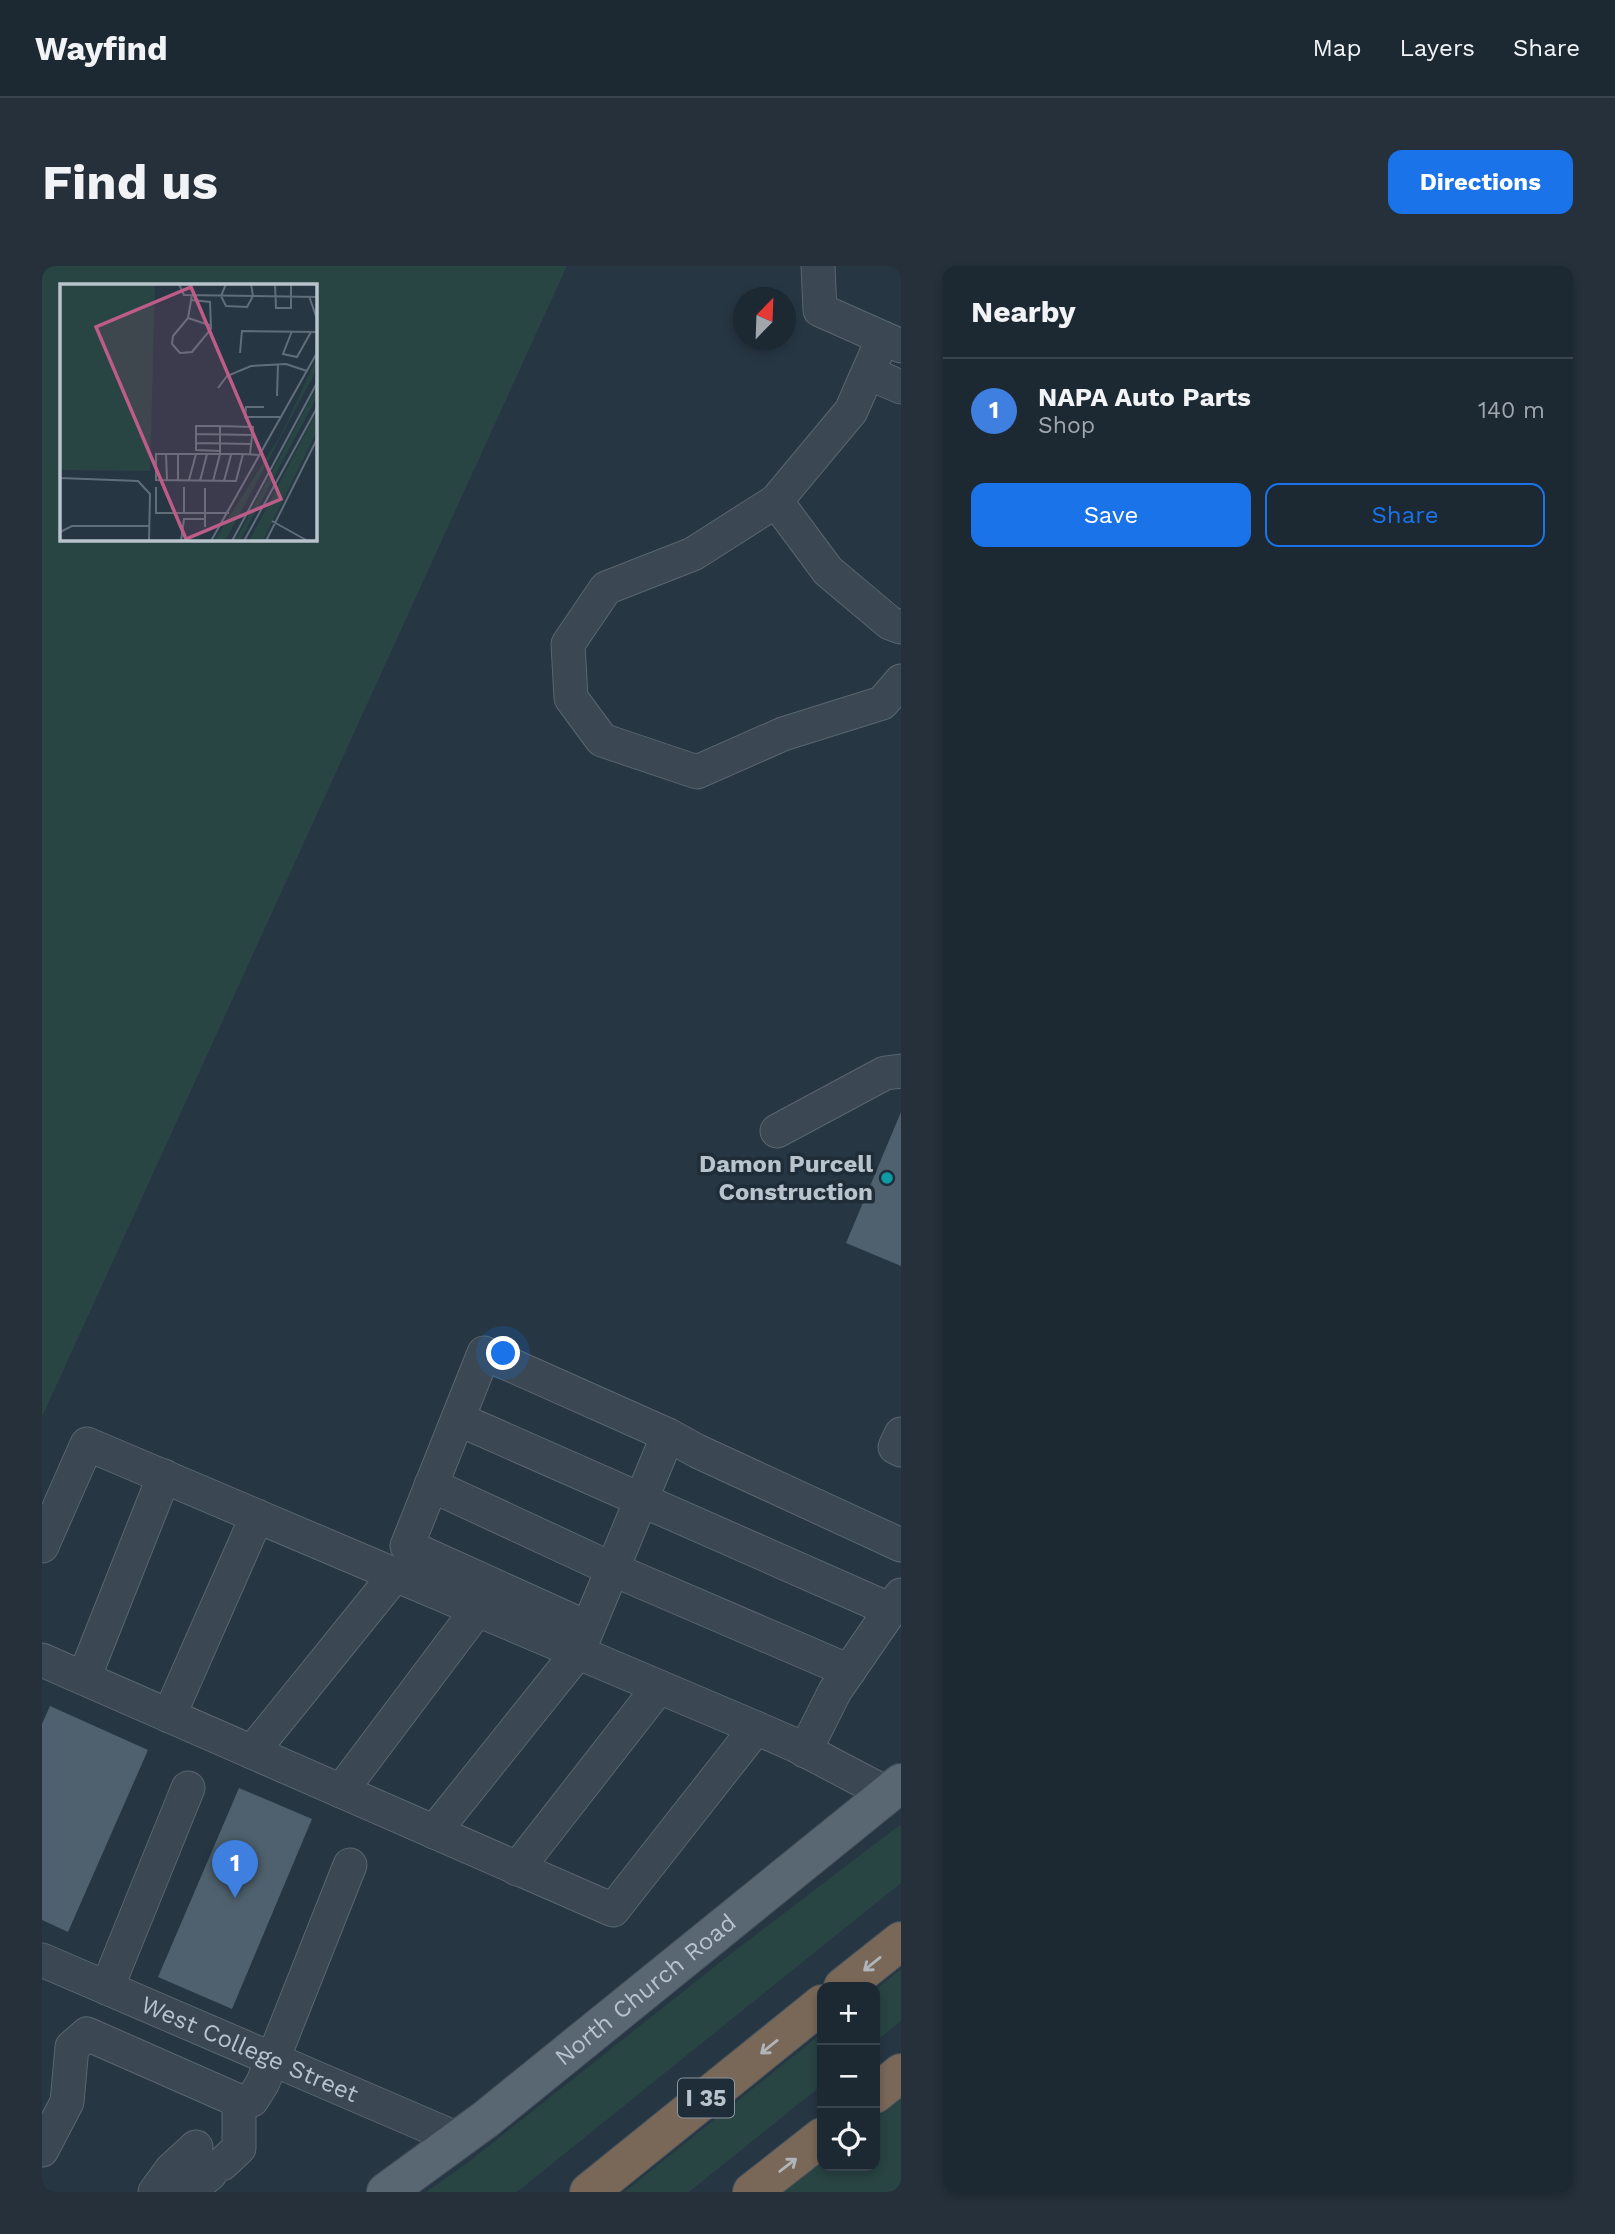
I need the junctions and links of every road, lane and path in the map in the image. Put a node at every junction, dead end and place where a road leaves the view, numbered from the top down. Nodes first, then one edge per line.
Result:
1 (818, 266) edge
2 (892, 342) edge
3 (868, 373) junction
4 (901, 387) edge
5 (776, 501) junction
6 (901, 627) edge
7 (901, 681) edge
8 (901, 1071) edge
9 (776, 1131) dead end
10 (458, 1419) junction
11 (901, 1434) edge
12 (668, 1435) junction
13 (901, 1450) edge
14 (164, 1476) junction
15 (431, 1485) junction
16 (641, 1500) junction
17 (257, 1516) junction
18 (901, 1545) edge
19 (42, 1546) edge
20 (612, 1569) junction
21 (395, 1575) junction
22 (896, 1602) edge
23 (477, 1610) junction
24 (583, 1640) junction
25 (42, 1660) edge
26 (849, 1671) junction
27 (84, 1678) junction
28 (659, 1687) junction
29 (169, 1716) junction
30 (756, 1728) junction
31 (805, 1751) junction
32 (252, 1752) junction
33 (188, 1788) dead end
34 (894, 1789) edge
35 (341, 1791) junction
36 (434, 1832) junction
37 (350, 1865) dead end
38 (517, 1869) junction
39 (901, 1941) edge
40 (42, 1960) edge
41 (849, 1982) edge
42 (107, 1988) junction
43 (817, 2008) edge
44 (273, 2059) junction
45 (901, 2073) edge
46 (880, 2090) edge
47 (239, 2112) junction
48 (458, 2139) junction
49 (817, 2141) edge
50 (42, 2150) edge
51 (205, 2163) edge
52 (155, 2192) edge
53 (386, 2192) edge
54 (589, 2192) edge
55 (752, 2192) edge

1 - 2 lane
2 - 3 lane
3 - 4 lane
3 - 5 lane
5 - 6 lane
5 - 7 lane
8 - 9 lane
10 - 12 lane
10 - 15 lane
10 - 16 lane
11 - 13 lane
12 - 16 lane
12 - 18 lane
14 - 17 lane
14 - 19 lane
14 - 27 lane
15 - 20 lane
15 - 24 lane
16 - 20 lane
16 - 22 lane
17 - 21 lane
17 - 29 lane
20 - 24 lane
20 - 26 lane
21 - 23 lane
21 - 32 lane
22 - 26 lane
23 - 24 lane
23 - 35 lane
24 - 28 lane
24 - 36 lane
25 - 27 lane
26 - 31 lane
27 - 29 lane
28 - 30 lane
28 - 38 lane
29 - 32 lane
30 - 31 lane
30 - 38 lane
31 - 34 lane
32 - 35 lane
33 - 42 lane
34 - 48 main road, North Church Road
35 - 36 lane
36 - 38 lane
37 - 44 lane
39 -> 41 highway
40 - 42 lane, West College Street
42 - 44 lane, West College Street
43 -> 54 highway, I 35
44 - 47 lane
44 - 48 lane, West College Street
45 - 46 highway
47 - 50 lane
47 - 51 lane
48 - 53 main road, North Church Road
55 -> 49 highway
51 - 52 lane

